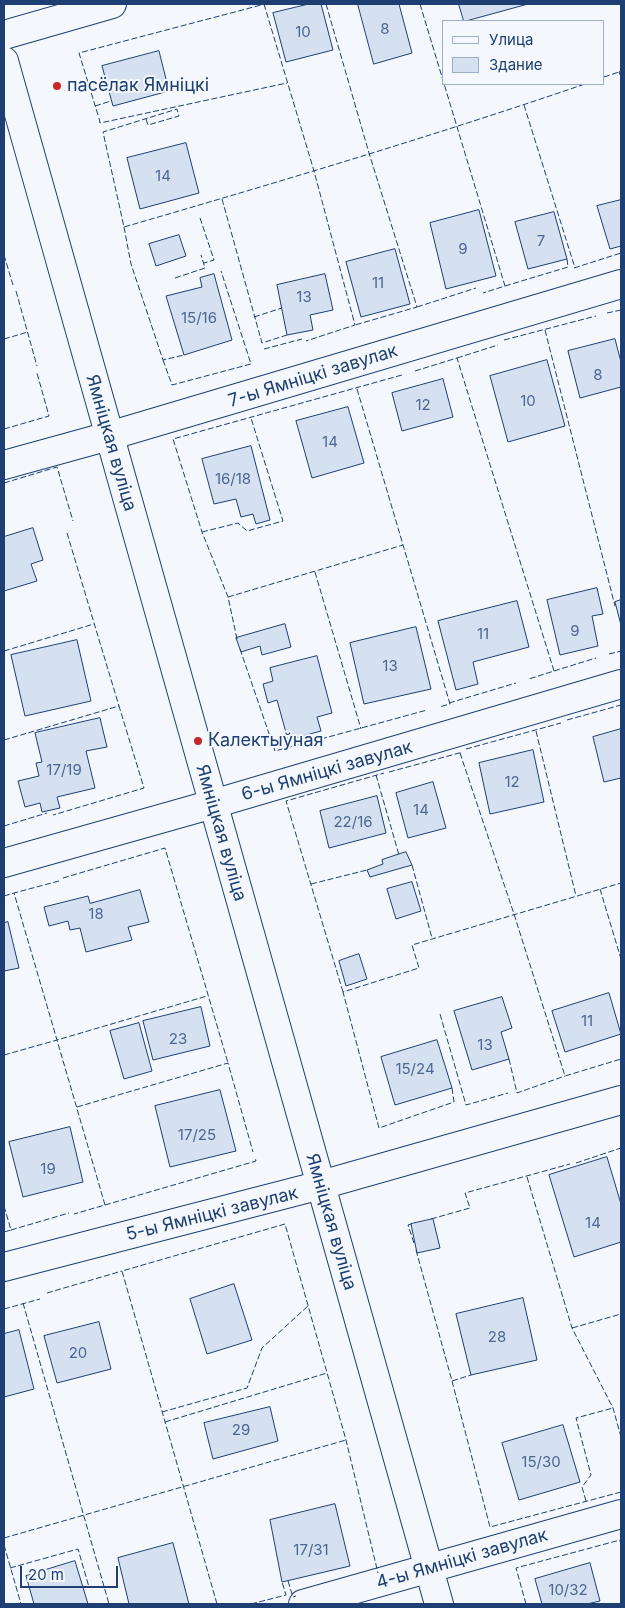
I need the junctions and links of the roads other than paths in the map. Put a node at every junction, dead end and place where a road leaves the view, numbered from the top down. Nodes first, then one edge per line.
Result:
1 (112, 4) edge
2 (4, 35) edge
3 (4, 61) edge
4 (621, 284) edge
5 (110, 436) junction
6 (4, 465) edge
7 (621, 684) edge
8 (213, 804) junction
9 (4, 863) edge
10 (621, 1100) edge
11 (321, 1185) junction
12 (4, 1267) edge
13 (621, 1514) edge
14 (429, 1568) junction
15 (303, 1604) edge
16 (439, 1604) edge

1 - 2 street
3 - 5 street, Ямніцкая вуліца
4 - 5 street, 7-ы Ямніцкі завулак
5 - 6 street, 7-ы Ямніцкі завулак
5 - 8 street, Ямніцкая вуліца
7 - 8 street, 6-ы Ямніцкі завулак
8 - 9 street, 6-ы Ямніцкі завулак
8 - 11 street, Ямніцкая вуліца
10 - 11 street, 5-ы Ямніцкі завулак
11 - 12 street, 5-ы Ямніцкі завулак
11 - 14 street, Ямніцкая вуліца
13 - 14 street, 4-ы Ямніцкі завулак
14 - 15 street, 4-ы Ямніцкі завулак
14 - 16 street, Ямніцкая вуліца

